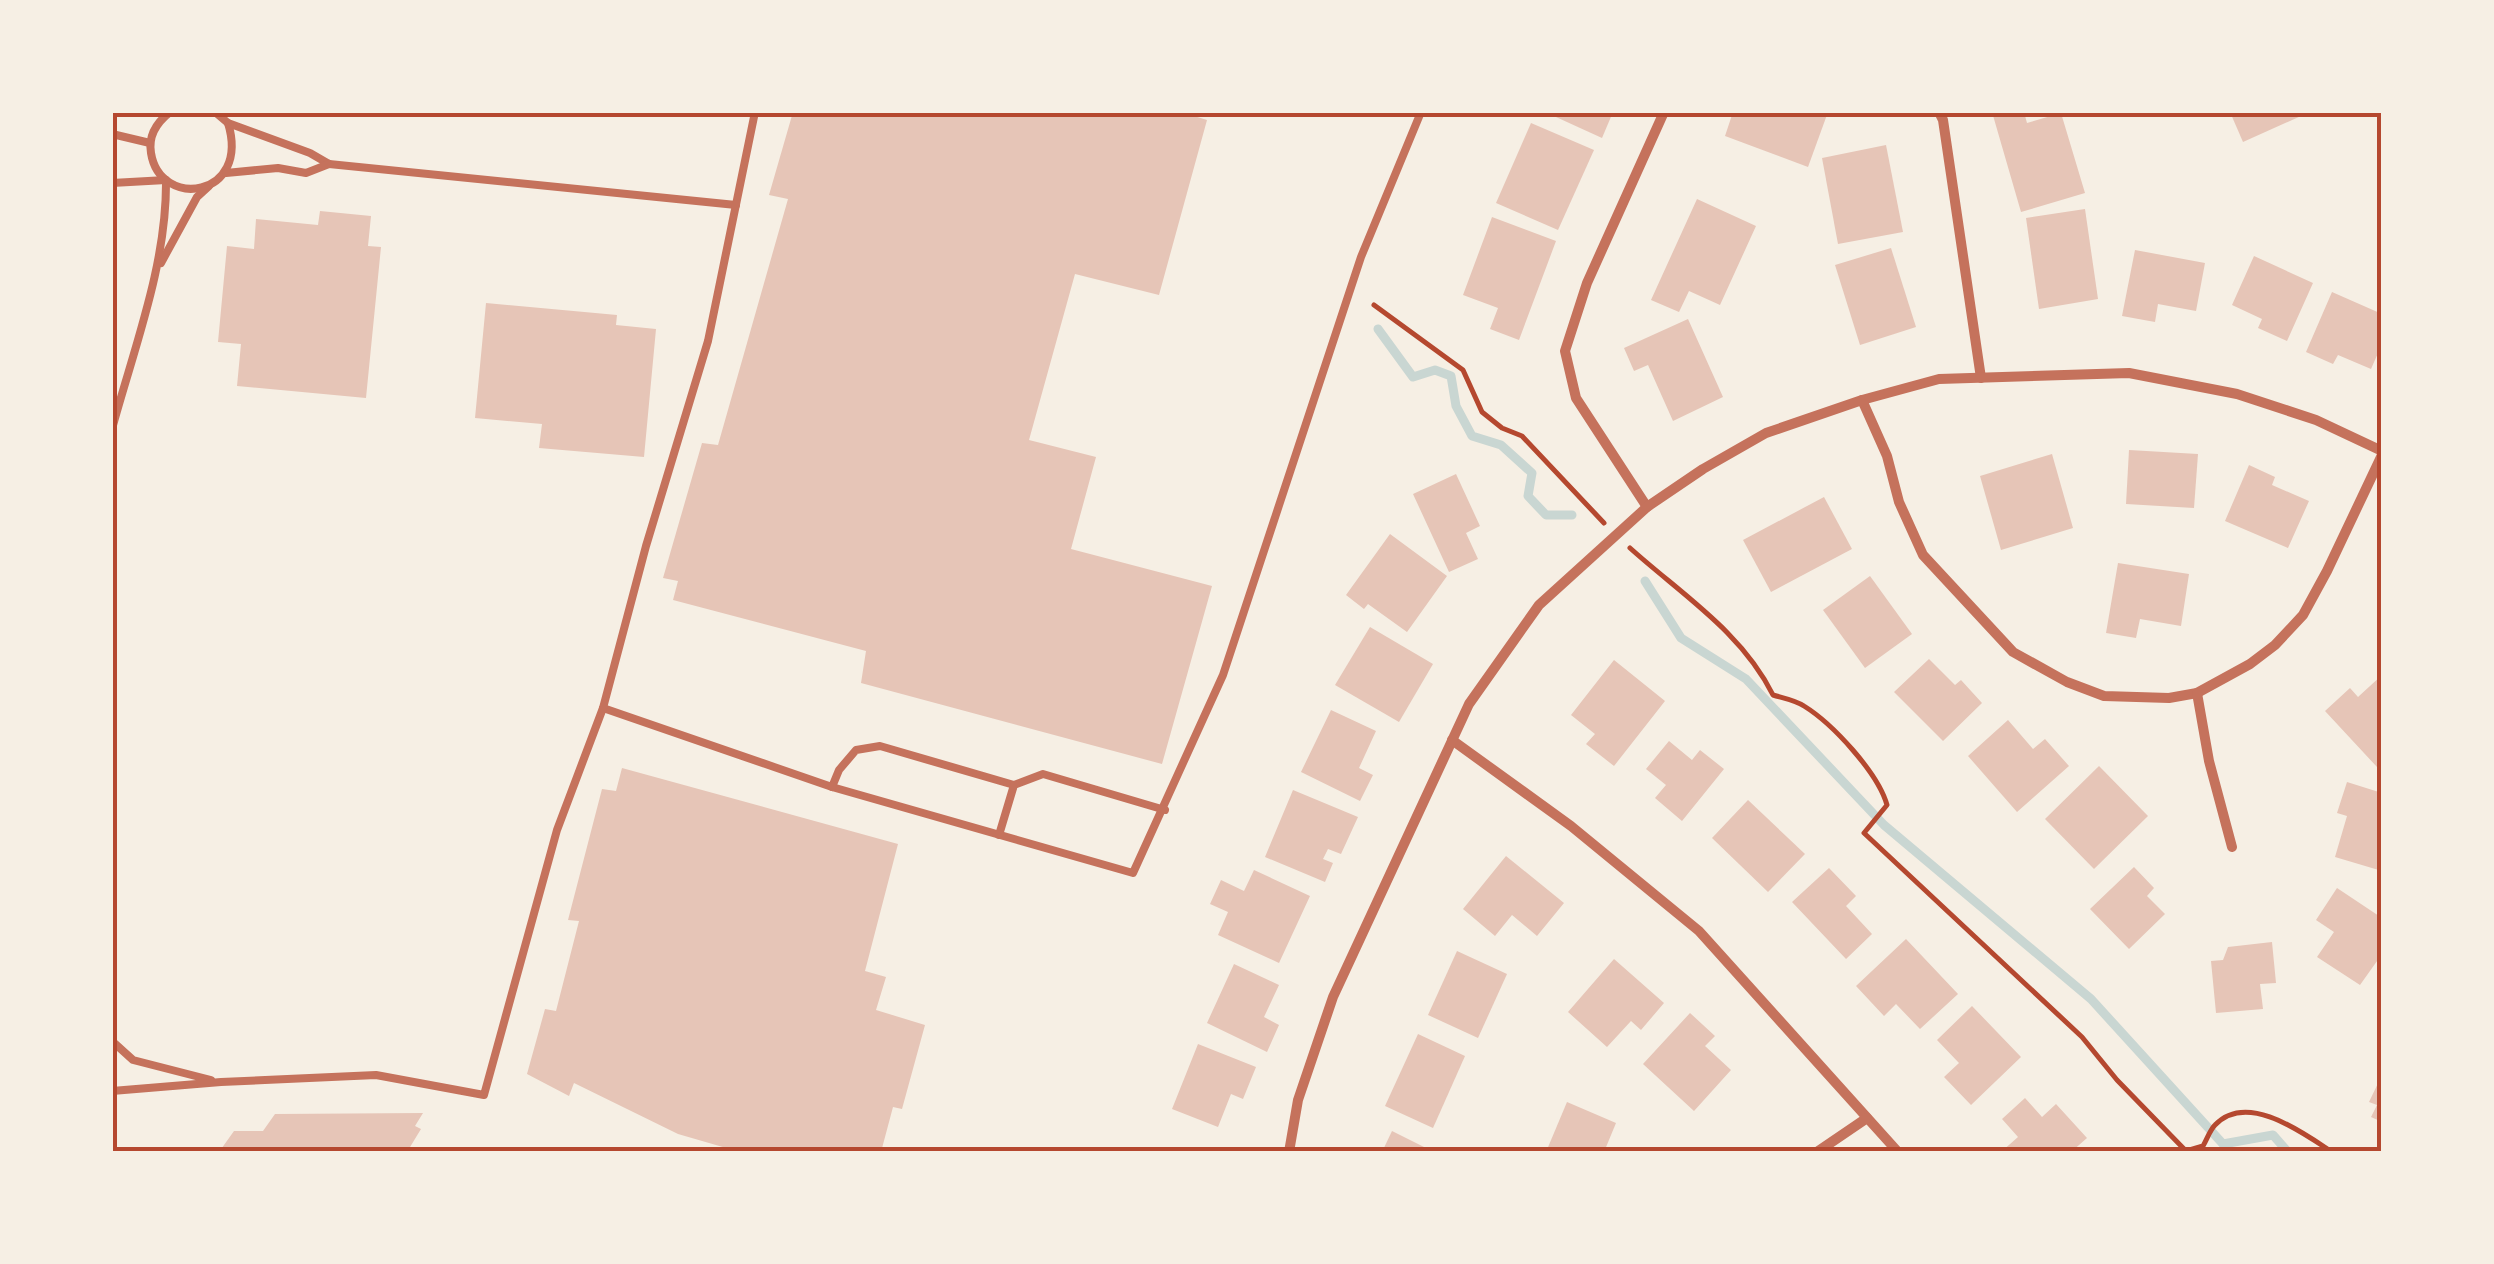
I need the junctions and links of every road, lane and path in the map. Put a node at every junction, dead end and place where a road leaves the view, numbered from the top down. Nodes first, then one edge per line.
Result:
1 (170, 112) edge
2 (755, 112) edge
3 (1420, 112) edge
4 (1664, 112) edge
5 (1939, 112) edge
6 (219, 113) edge
7 (228, 122) junction
8 (112, 134) edge
9 (150, 143) junction
10 (329, 164) junction
11 (225, 173) junction
12 (166, 180) junction
13 (216, 182) junction
14 (112, 183) edge
15 (736, 206) junction
16 (154, 276) junction
17 (1374, 305) dead end
18 (1981, 378) junction
19 (1862, 400) junction
20 (112, 429) edge
21 (2382, 453) edge
22 (1646, 507) junction
23 (1614, 535) junction
24 (2197, 694) junction
25 (603, 708) junction
26 (1452, 740) junction
27 (1014, 785) junction
28 (832, 787) junction
29 (1164, 810) junction
30 (1000, 835) junction
31 (2232, 846) dead end
32 (112, 1042) edge
33 (221, 1082) junction
34 (112, 1091) edge
35 (1867, 1118) junction
36 (1289, 1152) edge
37 (1817, 1152) edge
38 (1898, 1152) edge
39 (2332, 1152) edge

1 - 9 lane
2 - 15 lane
3 - 29 lane
4 - 22 street
5 - 18 street
6 - 7 lane
7 - 10 lane
7 - 11 lane
8 - 9 lane
9 - 12 lane
10 - 11 lane
10 - 15 lane
11 - 13 lane
12 - 13 lane
12 - 14 lane
12 - 16 lane
13 - 16 lane
15 - 25 lane
16 - 20 lane
17 - 23 path
18 - 19 street
18 - 21 street
19 - 22 street
19 - 24 street
21 - 24 street
22 - 23 street
23 - 26 street
23 - 39 path
24 - 31 street
25 - 28 lane
25 - 33 lane
26 - 35 street
26 - 36 street
27 - 28 lane
27 - 29 lane
27 - 30 lane
28 - 30 lane
29 - 30 lane
32 - 33 lane
33 - 34 lane
35 - 37 street
35 - 38 street

